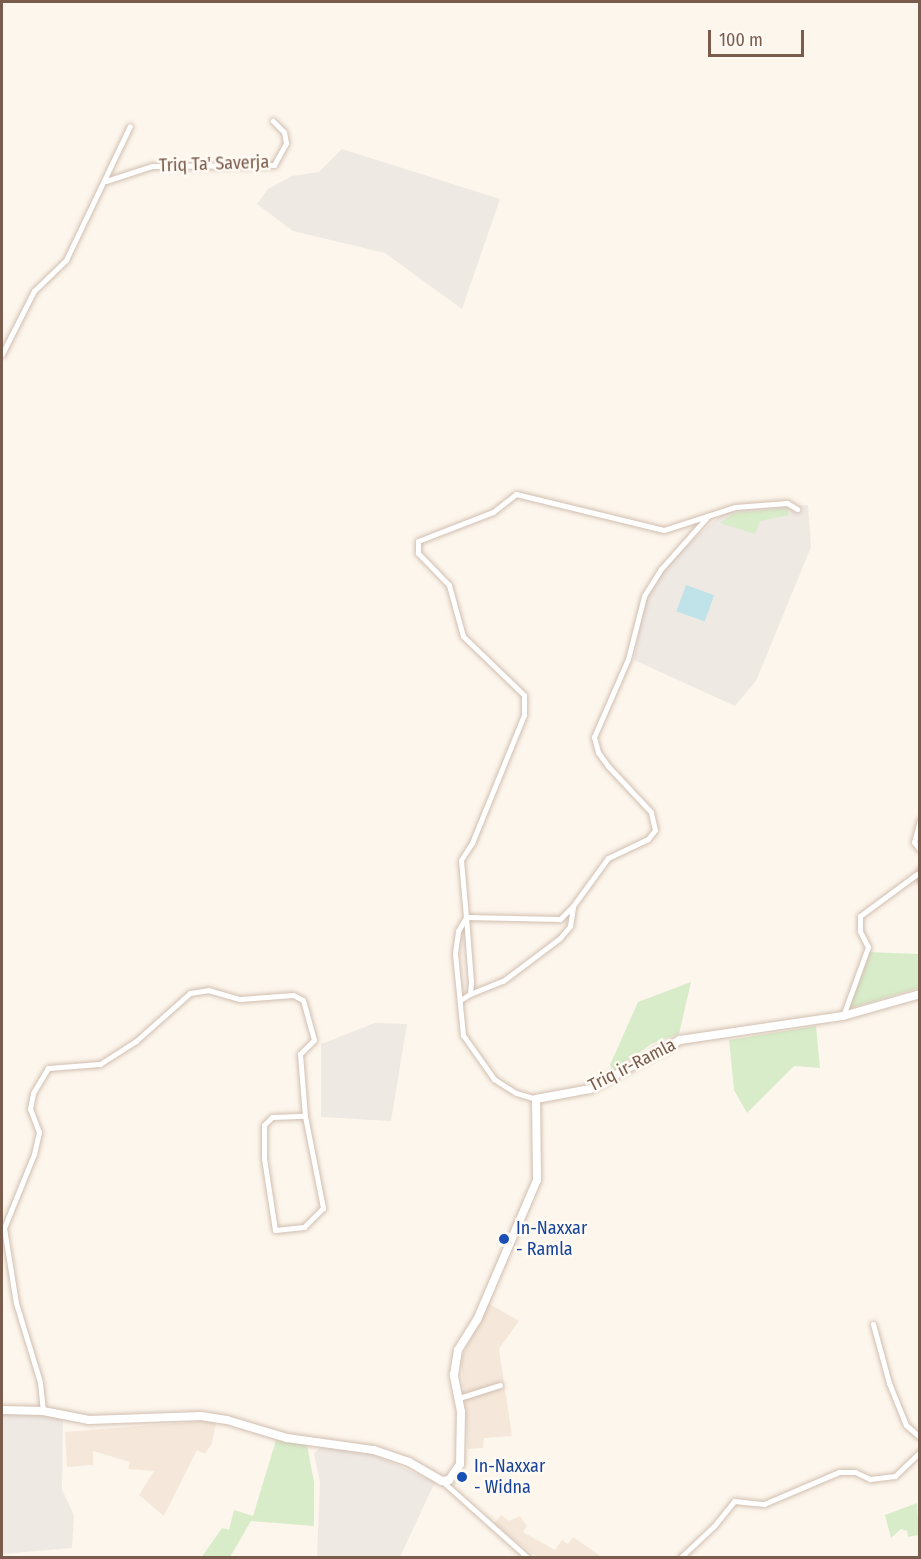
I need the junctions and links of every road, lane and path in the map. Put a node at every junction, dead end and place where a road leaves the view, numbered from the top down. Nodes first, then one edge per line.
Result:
1 (273, 121) dead end
2 (130, 126) dead end
3 (106, 181) junction
4 (2, 354) edge
5 (797, 509) dead end
6 (710, 514) junction
7 (920, 820) edge
8 (920, 850) edge
9 (919, 874) edge
10 (573, 906) junction
11 (466, 917) junction
12 (470, 994) junction
13 (920, 994) edge
14 (462, 999) junction
15 (843, 1017) junction
16 (536, 1099) junction
17 (305, 1116) junction
18 (873, 1324) dead end
19 (500, 1385) dead end
20 (459, 1398) junction
21 (2, 1410) edge
22 (43, 1411) junction
23 (920, 1437) edge
24 (920, 1452) edge
25 (442, 1481) junction
26 (528, 1557) edge
27 (680, 1557) edge

1 - 3 street, Triq Ta' Saverja
2 - 3 street
3 - 4 street
5 - 6 street
6 - 10 street
6 - 11 street
7 - 8 street
9 - 15 street
10 - 11 street
10 - 12 street
11 - 12 street
11 - 14 street
12 - 14 street
13 - 15 main road, Triq ir-Ramla
14 - 16 street
15 - 16 main road, Triq ir-Ramla
16 - 20 main road
17 - 17 street
17 - 22 street
18 - 23 street
19 - 20 street
20 - 25 main road
21 - 22 main road
22 - 25 main road
24 - 27 street
25 - 26 street

